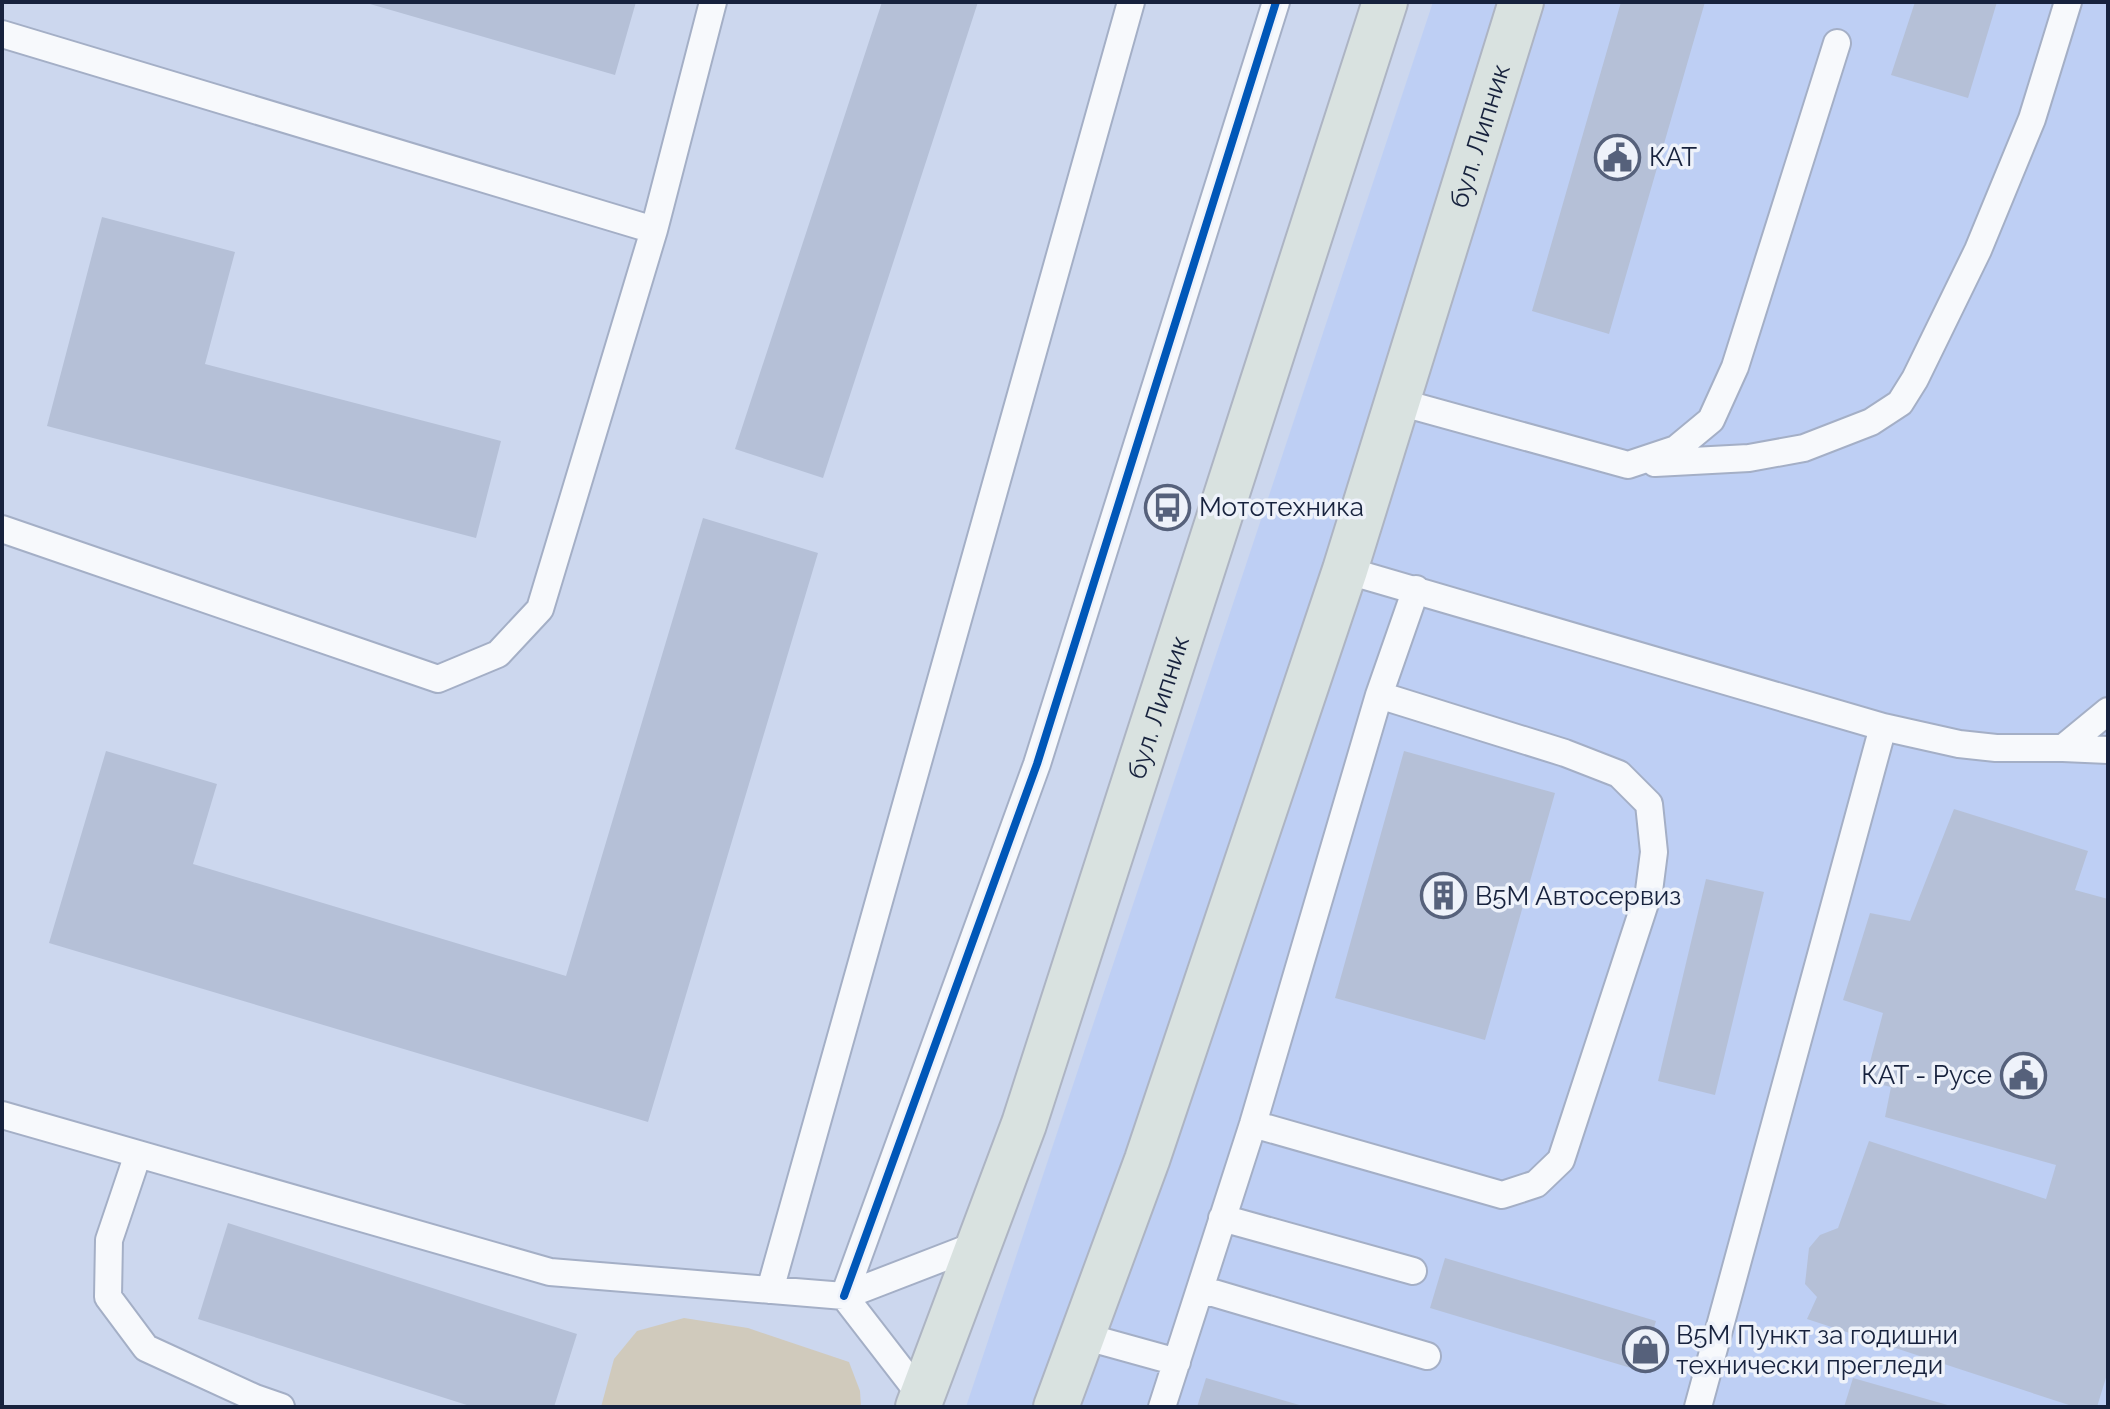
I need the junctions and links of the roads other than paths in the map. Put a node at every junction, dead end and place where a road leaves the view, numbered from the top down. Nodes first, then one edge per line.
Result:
1 (713, 2) edge
2 (1131, 2) edge
3 (1276, 2) edge
4 (1385, 2) edge
5 (1521, 2) edge
6 (2068, 2) edge
7 (2, 34) edge
8 (1837, 43) dead end
9 (654, 230) junction
10 (1399, 402) junction
11 (1628, 465) junction
12 (2, 529) edge
13 (1345, 570) junction
14 (1416, 589) junction
15 (1379, 695) junction
16 (2108, 711) edge
17 (1883, 727) junction
18 (2063, 748) junction
19 (2108, 750) edge
20 (2, 1115) edge
21 (1253, 1124) junction
22 (138, 1154) junction
23 (1222, 1218) junction
24 (979, 1244) junction
25 (1413, 1271) dead end
26 (1200, 1289) junction
27 (770, 1290) junction
28 (844, 1296) junction
29 (1083, 1336) junction
30 (1427, 1356) dead end
31 (1177, 1362) junction
32 (920, 1402) edge
33 (281, 1407) edge
34 (1056, 1407) edge
35 (1162, 1407) edge
36 (1698, 1407) edge

1 - 9 lane
2 - 27 lane
3 - 28 lane
4 - 24 main road, бул. Липник
5 - 10 main road, бул. Липник
6 - 11 lane
7 - 9 lane
8 - 11 lane
9 - 12 lane
10 - 11 lane
10 - 13 main road, бул. Липник
13 - 14 lane
13 - 29 main road, бул. Липник
14 - 15 lane
14 - 17 lane
15 - 21 lane
15 - 21 lane
16 - 18 lane
17 - 18 lane
17 - 36 lane
18 - 19 lane
20 - 22 lane
21 - 23 lane
22 - 27 lane
22 - 33 lane
23 - 25 lane
23 - 26 lane
24 - 28 lane
24 - 32 main road, бул. Липник
26 - 30 lane
26 - 31 lane
27 - 28 lane
28 - 32 lane
29 - 31 lane
29 - 34 main road, бул. Липник
31 - 35 lane

